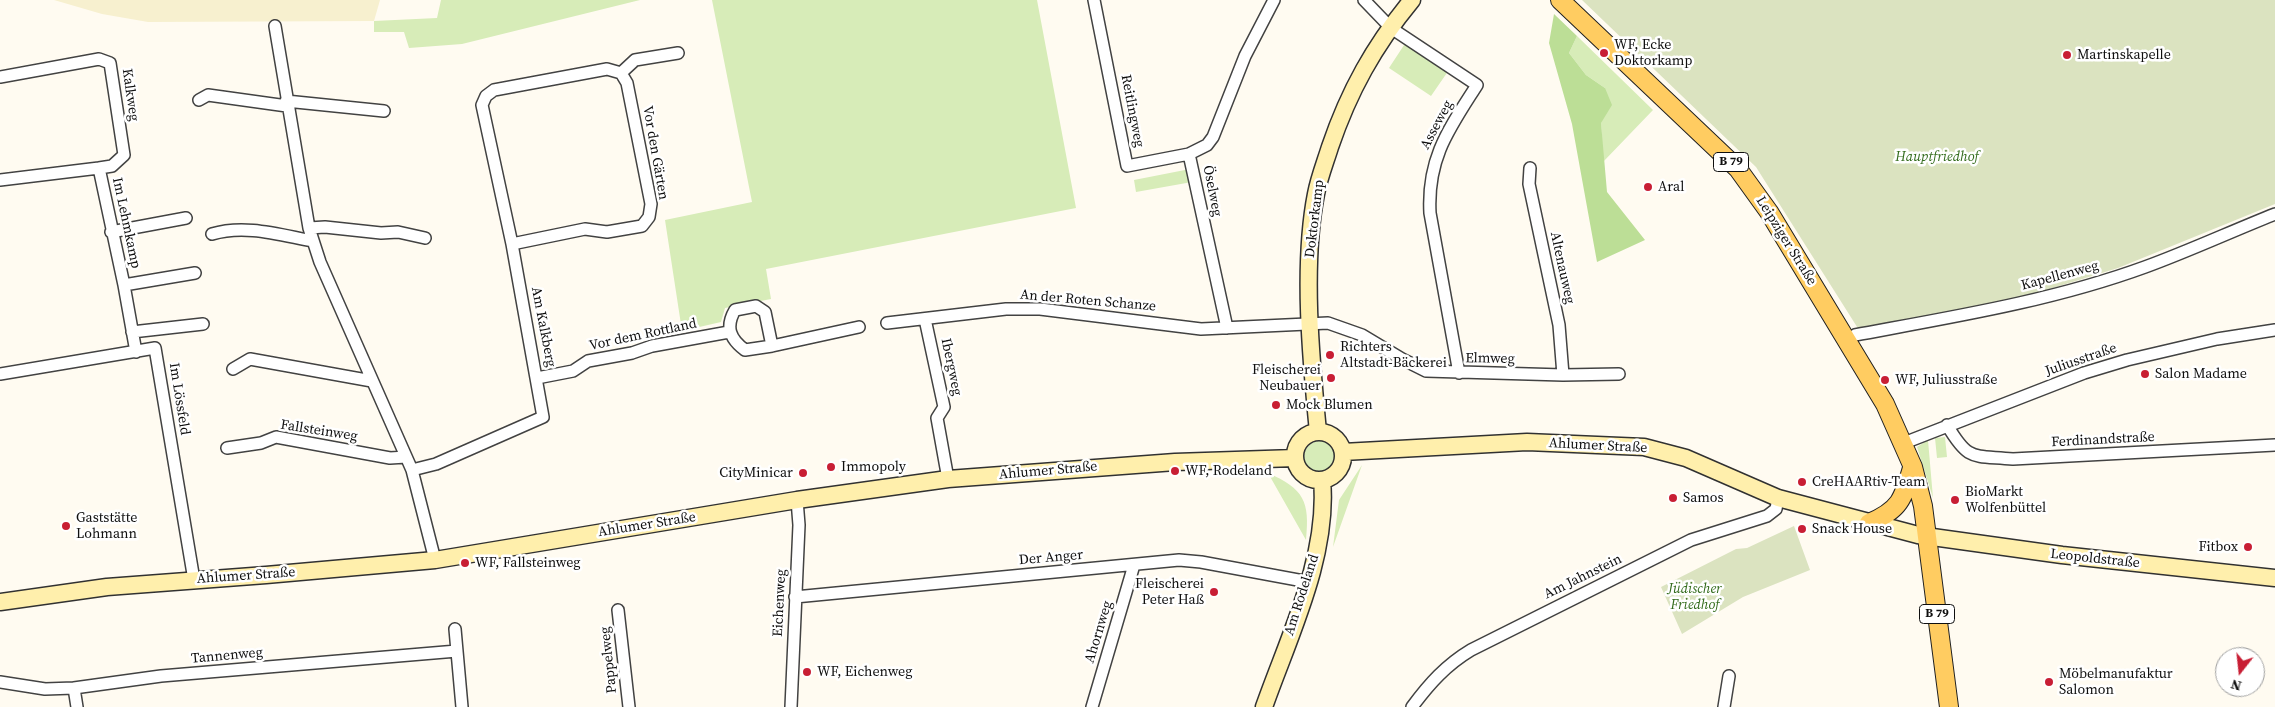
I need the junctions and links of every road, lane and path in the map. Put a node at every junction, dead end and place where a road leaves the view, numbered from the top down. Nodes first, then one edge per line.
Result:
1 (1094, 0) edge
2 (1274, 0) edge
3 (1364, 0) edge
4 (1412, 0) edge
5 (1560, 0) edge
6 (275, 26) dead end
7 (1391, 28) junction
8 (678, 53) dead end
9 (621, 73) junction
10 (0, 77) edge
11 (199, 100) dead end
12 (286, 103) junction
13 (384, 111) dead end
14 (1189, 154) junction
15 (99, 168) junction
16 (1530, 168) dead end
17 (0, 179) edge
18 (2275, 214) edge
19 (186, 218) dead end
20 (309, 228) junction
21 (111, 232) junction
22 (212, 234) dead end
23 (425, 238) dead end
24 (313, 241) junction
25 (512, 244) junction
26 (195, 273) dead end
27 (124, 285) junction
28 (925, 319) junction
29 (887, 323) dead end
30 (1311, 323) junction
31 (203, 324) dead end
32 (859, 327) dead end
33 (1227, 328) junction
34 (2275, 330) edge
35 (132, 332) junction
36 (729, 332) junction
37 (1846, 340) junction
38 (772, 346) junction
39 (136, 352) junction
40 (233, 368) dead end
41 (1458, 373) junction
42 (0, 374) edge
43 (1619, 374) dead end
44 (1563, 375) junction
45 (537, 378) junction
46 (372, 380) junction
47 (1948, 425) junction
48 (1318, 432) junction
49 (1904, 443) junction
50 (2275, 445) edge
51 (228, 448) dead end
52 (1343, 452) junction
53 (406, 457) junction
54 (1295, 458) junction
55 (1913, 467) junction
56 (412, 470) junction
57 (948, 479) junction
58 (1322, 480) junction
59 (1778, 498) junction
60 (797, 500) junction
61 (1869, 524) junction
62 (1928, 537) junction
63 (435, 560) junction
64 (1134, 565) junction
65 (194, 580) junction
66 (2271, 581) edge
67 (1308, 582) junction
68 (795, 598) junction
69 (0, 602) edge
70 (618, 610) dead end
71 (455, 629) dead end
72 (457, 651) junction
73 (1729, 676) dead end
74 (0, 682) edge
75 (74, 688) junction
76 (77, 707) edge
77 (462, 707) edge
78 (629, 707) edge
79 (791, 707) edge
80 (1092, 707) edge
81 (1264, 707) edge
82 (1412, 707) edge
83 (1724, 707) edge
84 (1949, 707) edge

1 - 14 street, Reitlingweg
2 - 14 street, Öselweg
3 - 7 street, Asseweg
4 - 7 main road, Doktorkamp
5 - 37 main road, Leipziger Straße / B 79
6 - 12 street
7 - 30 main road, Doktorkamp
7 - 41 street, Asseweg
8 - 9 street
9 - 25 street, Am Kalkberg
9 - 25 street, Vor den Gärten
10 - 15 street, Kalkweg
11 - 12 street
12 - 13 street
12 - 20 street
14 - 33 street, Öselweg
15 - 17 street, Im Lehmkamp
15 - 21 street, Im Lehmkamp
16 - 44 street, Altenauweg
18 - 37 street, Kapellenweg
19 - 21 street
20 - 23 street
20 - 24 street
21 - 27 street, Im Lehmkamp
22 - 24 street
24 - 46 street
25 - 45 street, Am Kalkberg
26 - 27 street
27 - 35 street, Im Lehmkamp
28 - 29 street, An der Roten Schanze
28 - 33 street, An der Roten Schanze
28 - 57 street, Ibergweg
30 - 33 street
30 - 41 street, Elmweg
30 - 48 main road, Doktorkamp
31 - 35 street
32 - 38 street
34 - 47 street, Juliusstraße
35 - 39 street, Im Lehmkamp
36 - 38 street
36 - 38 street
36 - 45 street, Vor dem Rottland
37 - 49 main road, Leipziger Straße / B 79
39 - 42 street, Im Lössfeld
39 - 65 street, Im Lössfeld
40 - 46 street
41 - 44 street, Elmweg
43 - 44 street, Elmweg
45 - 56 street, Am Kalkberg
46 - 53 street
47 - 49 street, Juliusstraße
47 - 50 street, Ferdinandstraße
48 - 52 main road
48 - 54 main road
49 - 55 main road, Leipziger Straße / B 79
51 - 53 street, Fallsteinweg
52 - 58 main road
52 - 59 main road, Ahlumer Straße
53 - 56 street
54 - 57 main road, Ahlumer Straße
54 - 58 main road
55 - 61 main road
55 - 62 main road, Leipziger Straße / B 79
56 - 63 street
57 - 60 main road, Ahlumer Straße
58 - 67 main road, Am Rodeland
59 - 61 main road, Ahlumer Straße
59 - 82 street, Am Jahnstein
60 - 63 main road, Ahlumer Straße
60 - 68 street, Eichenweg
61 - 62 main road, Ahlumer Straße
62 - 66 main road, Leopoldstraße
62 - 84 main road, B 79
63 - 65 main road, Ahlumer Straße
64 - 67 street, Der Anger
64 - 68 street, Der Anger
64 - 80 street, Ahornweg
65 - 69 main road, Ahlumer Straße
67 - 81 main road, Am Rodeland
68 - 79 street, Eichenweg
70 - 78 street, Pappelweg
71 - 72 street
72 - 75 street, Tannenweg
72 - 77 street
73 - 83 street
74 - 75 street, Tannenweg
75 - 76 street

